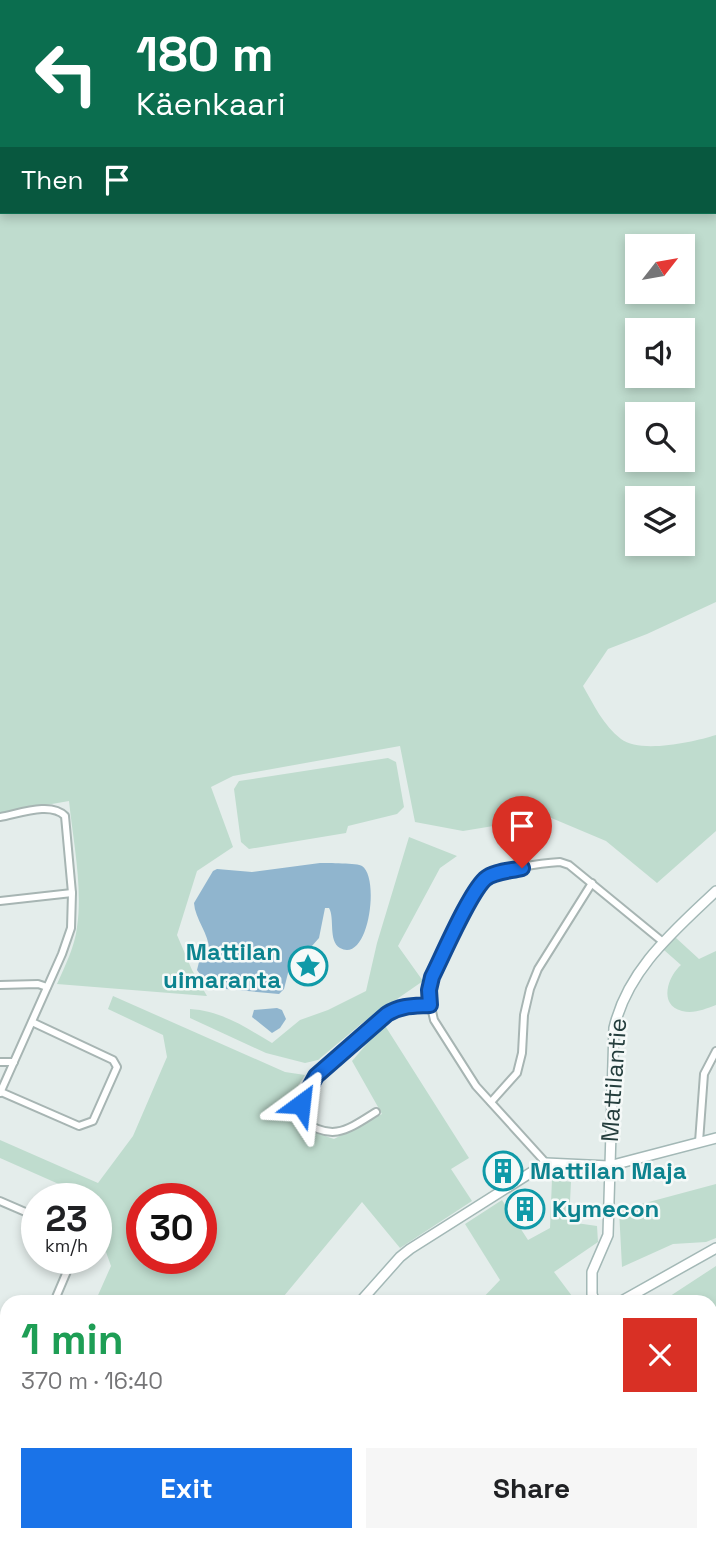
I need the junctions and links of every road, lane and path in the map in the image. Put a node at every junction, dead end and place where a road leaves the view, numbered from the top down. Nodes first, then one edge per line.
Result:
1 (0, 817) edge
2 (592, 883) junction
3 (716, 891) edge
4 (72, 893) junction
5 (0, 901) edge
6 (663, 942) junction
7 (0, 985) edge
8 (47, 987) junction
9 (430, 1005) junction
10 (32, 1022) junction
11 (716, 1051) edge
12 (0, 1062) edge
13 (14, 1062) junction
14 (0, 1092) edge
15 (491, 1102) junction
16 (376, 1112) dead end
17 (716, 1138) edge
18 (699, 1142) junction
19 (546, 1163) junction
20 (609, 1166) junction
21 (0, 1201) edge
22 (21, 1210) edge
23 (716, 1248) edge
24 (66, 1274) edge
25 (57, 1295) edge
26 (366, 1295) edge
27 (592, 1295) edge
28 (632, 1295) edge

1 - 4 street
2 - 6 street
2 - 9 street
2 - 15 street
3 - 6 street, Mattilantie
4 - 5 street
4 - 8 street
6 - 20 street, Mattilantie
7 - 8 street
8 - 10 street
9 - 15 street
9 - 16 street
10 - 13 street
10 - 14 street
11 - 18 street
12 - 13 street
13 - 14 street
15 - 19 street
17 - 18 street
18 - 20 street
19 - 20 street
19 - 26 street
20 - 27 street, Mattilantie
21 - 22 street
23 - 28 street
24 - 25 street

